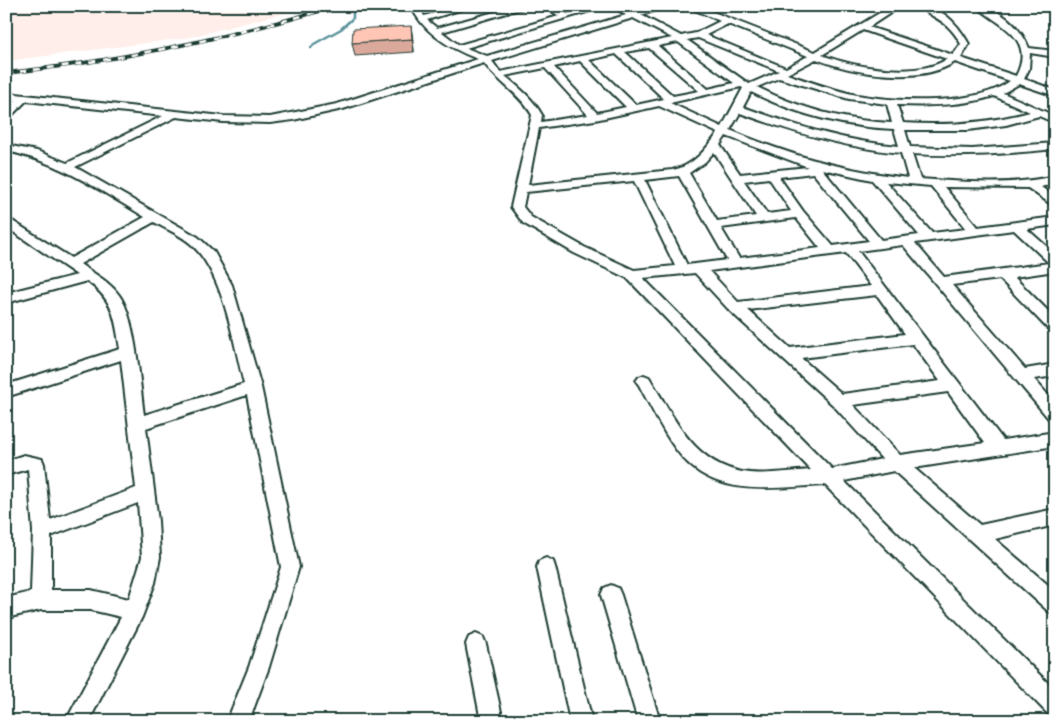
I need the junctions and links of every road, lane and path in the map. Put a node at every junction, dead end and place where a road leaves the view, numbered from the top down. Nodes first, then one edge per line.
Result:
1 (469, 6) edge
2 (526, 6) edge
3 (549, 6) edge
4 (604, 6) edge
5 (616, 6) edge
6 (690, 6) edge
7 (897, 6) edge
8 (922, 6) edge
9 (980, 6) edge
10 (661, 7) edge
11 (582, 9) edge
12 (509, 11) junction
13 (418, 13) edge
14 (633, 14) junction
15 (486, 17) junction
16 (566, 17) junction
17 (727, 21) junction
18 (532, 26) junction
19 (862, 27) junction
20 (436, 32) junction
21 (508, 34) junction
22 (699, 35) junction
23 (559, 36) junction
24 (680, 39) junction
25 (651, 44) junction
26 (457, 48) junction
27 (1026, 50) junction
28 (618, 51) junction
29 (1055, 54) edge
30 (814, 56) junction
31 (582, 58) junction
32 (486, 59) junction
33 (955, 59) junction
34 (547, 66) junction
35 (782, 73) junction
36 (498, 75) junction
37 (1018, 80) junction
38 (746, 86) junction
39 (706, 92) junction
40 (995, 93) junction
41 (1055, 93) edge
42 (6, 96) edge
43 (24, 98) junction
44 (665, 101) junction
45 (891, 102) junction
46 (633, 108) junction
47 (738, 109) junction
48 (1040, 113) junction
49 (6, 115) edge
50 (172, 115) junction
51 (595, 117) junction
52 (1055, 120) edge
53 (535, 126) junction
54 (899, 127) junction
55 (722, 132) junction
56 (714, 144) junction
57 (1055, 146) edge
58 (6, 148) edge
59 (907, 152) junction
60 (814, 166) junction
61 (67, 167) junction
62 (683, 172) junction
63 (772, 174) junction
64 (638, 177) junction
65 (876, 177) junction
66 (736, 178) junction
67 (1054, 180) edge
68 (916, 181) junction
69 (933, 182) junction
70 (1031, 185) junction
71 (521, 189) junction
72 (1055, 204) edge
73 (799, 214) junction
74 (155, 217) junction
75 (764, 219) junction
76 (6, 221) edge
77 (1055, 222) edge
78 (713, 225) junction
79 (1018, 226) junction
80 (974, 231) junction
81 (928, 237) junction
82 (906, 241) junction
83 (878, 244) junction
84 (849, 248) junction
85 (830, 251) junction
86 (1055, 262) edge
87 (71, 264) junction
88 (736, 264) junction
89 (1055, 267) edge
90 (691, 269) junction
91 (1003, 274) junction
92 (632, 275) junction
93 (90, 276) junction
94 (940, 282) junction
95 (880, 290) junction
96 (6, 298) edge
97 (735, 307) junction
98 (1055, 327) edge
99 (916, 338) junction
100 (128, 352) junction
101 (786, 354) junction
102 (1055, 370) edge
103 (1021, 375) junction
104 (644, 381) dead end
105 (951, 385) junction
106 (254, 387) junction
107 (6, 391) edge
108 (839, 402) junction
109 (1055, 414) edge
110 (138, 424) junction
111 (1055, 439) edge
112 (999, 448) junction
113 (897, 463) junction
114 (6, 468) edge
115 (830, 478) junction
116 (145, 492) junction
117 (1055, 517) edge
118 (42, 532) junction
119 (978, 534) junction
120 (546, 568) dead end
121 (611, 595) dead end
122 (41, 600) junction
123 (1055, 604) edge
124 (6, 608) edge
125 (135, 610) junction
126 (476, 644) dead end
127 (1055, 705) edge
128 (77, 721) edge
129 (238, 721) edge
130 (492, 721) edge
131 (581, 721) edge
132 (649, 721) edge

1 - 13 street
2 - 12 street
3 - 16 street
4 - 11 street
5 - 14 street
6 - 17 street
7 - 19 street
8 - 33 street
9 - 27 street
10 - 14 street
11 - 16 street
12 - 15 street
12 - 18 street
13 - 20 street
14 - 23 street
14 - 24 street
15 - 20 street
15 - 21 street
16 - 18 street
17 - 22 street
17 - 30 street
18 - 21 street
18 - 23 street
19 - 30 street
19 - 33 street
20 - 26 street
21 - 26 street
22 - 24 street
22 - 35 street
23 - 32 street
24 - 25 street
24 - 38 street
25 - 28 street
25 - 39 street
26 - 32 street
27 - 29 street
27 - 37 street
28 - 31 street
28 - 44 street
30 - 33 street
30 - 35 street
31 - 34 street
31 - 46 street
32 - 36 street
32 - 50 street
33 - 37 street
34 - 36 street
34 - 51 street
35 - 38 street
35 - 45 street
36 - 53 street
37 - 40 street
37 - 41 street
38 - 39 street
38 - 47 street
38 - 54 street
39 - 44 street
40 - 45 street
40 - 48 street
42 - 43 street
43 - 49 street
43 - 50 street
44 - 46 street
44 - 55 street
45 - 54 street
46 - 51 street
47 - 55 street
47 - 59 street
48 - 52 street
48 - 54 street
50 - 61 street
51 - 53 street
53 - 71 street
54 - 59 street
55 - 56 street
55 - 60 street
56 - 62 street
56 - 66 street
57 - 59 street
58 - 61 street
59 - 68 street
60 - 63 street
60 - 65 street
60 - 83 street
61 - 74 street
62 - 64 street
62 - 78 street
63 - 66 street
63 - 73 street
64 - 71 street
64 - 90 street
65 - 68 street
65 - 81 street
66 - 75 street
67 - 70 street
68 - 69 street
69 - 70 street
69 - 80 street
70 - 72 street
71 - 92 street
73 - 75 street
73 - 85 street
74 - 87 street
74 - 106 street
75 - 78 street
76 - 87 street
77 - 79 street
78 - 88 street
79 - 80 street
79 - 86 street
80 - 81 street
81 - 82 street
82 - 83 street
82 - 94 street
83 - 84 street
84 - 85 street
84 - 95 street
85 - 88 street
87 - 93 street
88 - 90 street
89 - 91 street
90 - 92 street
90 - 97 street
91 - 94 street
91 - 98 street
92 - 115 street
93 - 96 street
93 - 100 street
94 - 103 street
95 - 97 street
95 - 99 street
97 - 101 street
99 - 101 street
99 - 105 street
100 - 107 street
100 - 110 street
101 - 108 street
102 - 103 street
103 - 109 street
104 - 115 street
105 - 108 street
105 - 112 street
106 - 110 street
106 - 129 street
108 - 113 street
110 - 116 street
111 - 112 street
112 - 113 street
113 - 115 street
113 - 119 street
114 - 118 street
115 - 127 street
116 - 118 street
116 - 125 street
117 - 119 street
118 - 122 street
119 - 123 street
120 - 131 street
121 - 132 street
122 - 124 street
122 - 125 street
125 - 128 street
126 - 130 street

